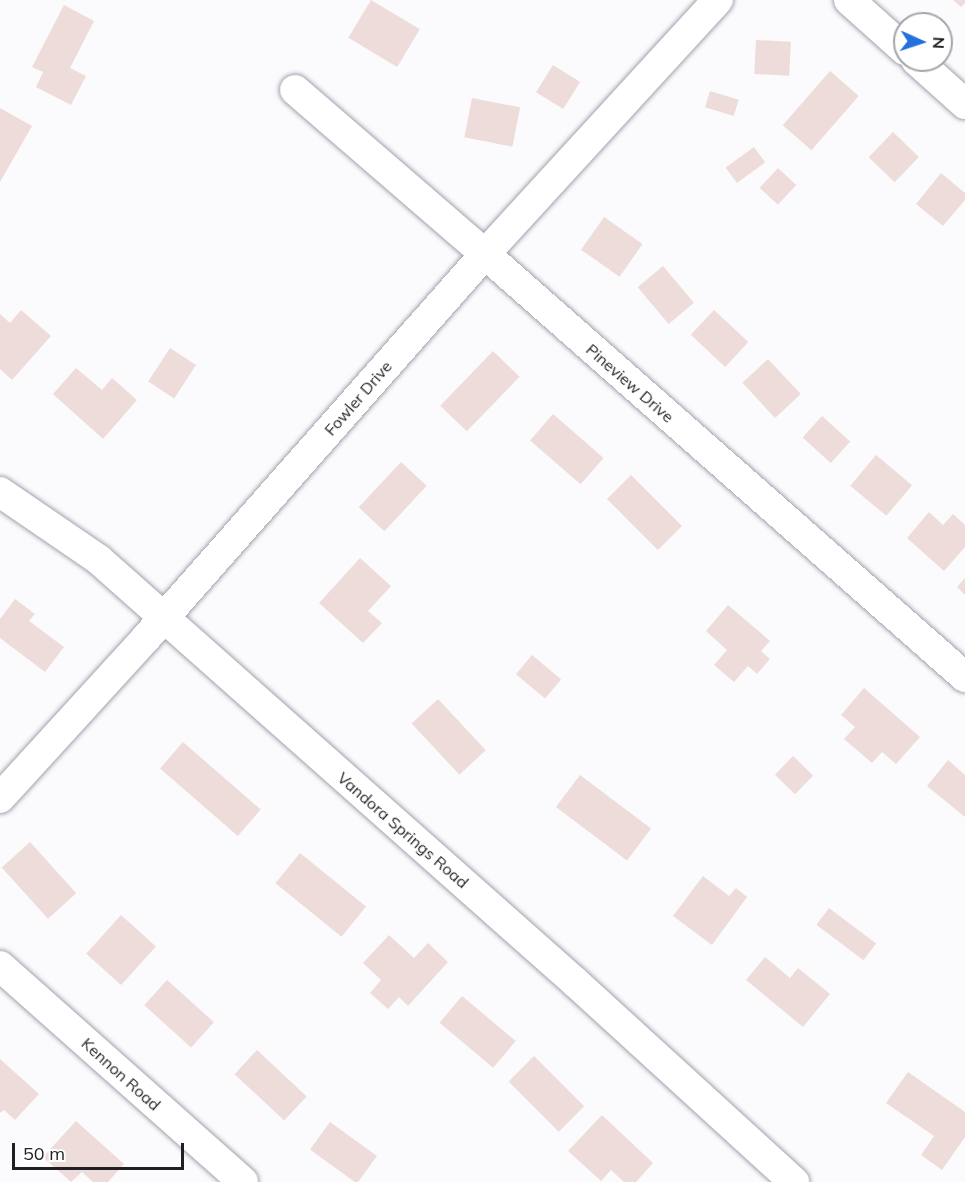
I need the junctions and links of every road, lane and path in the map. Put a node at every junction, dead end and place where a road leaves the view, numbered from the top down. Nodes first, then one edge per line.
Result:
1 (718, 0) edge
2 (849, 0) edge
3 (893, 39) edge
4 (929, 72) edge
5 (295, 90) dead end
6 (965, 104) edge
7 (485, 254) junction
8 (0, 492) edge
9 (164, 617) junction
10 (965, 677) edge
11 (0, 798) edge
12 (0, 966) edge
13 (243, 1182) edge
14 (794, 1182) edge

1 - 7 street, Fowler Drive
2 - 3 street
4 - 6 street
5 - 7 street, Pineview Drive
7 - 9 street, Fowler Drive
7 - 10 street, Pineview Drive
8 - 9 street, Vandora Springs Road
9 - 11 street, Fowler Drive
9 - 14 street, Vandora Springs Road
12 - 13 street, Kennon Road

